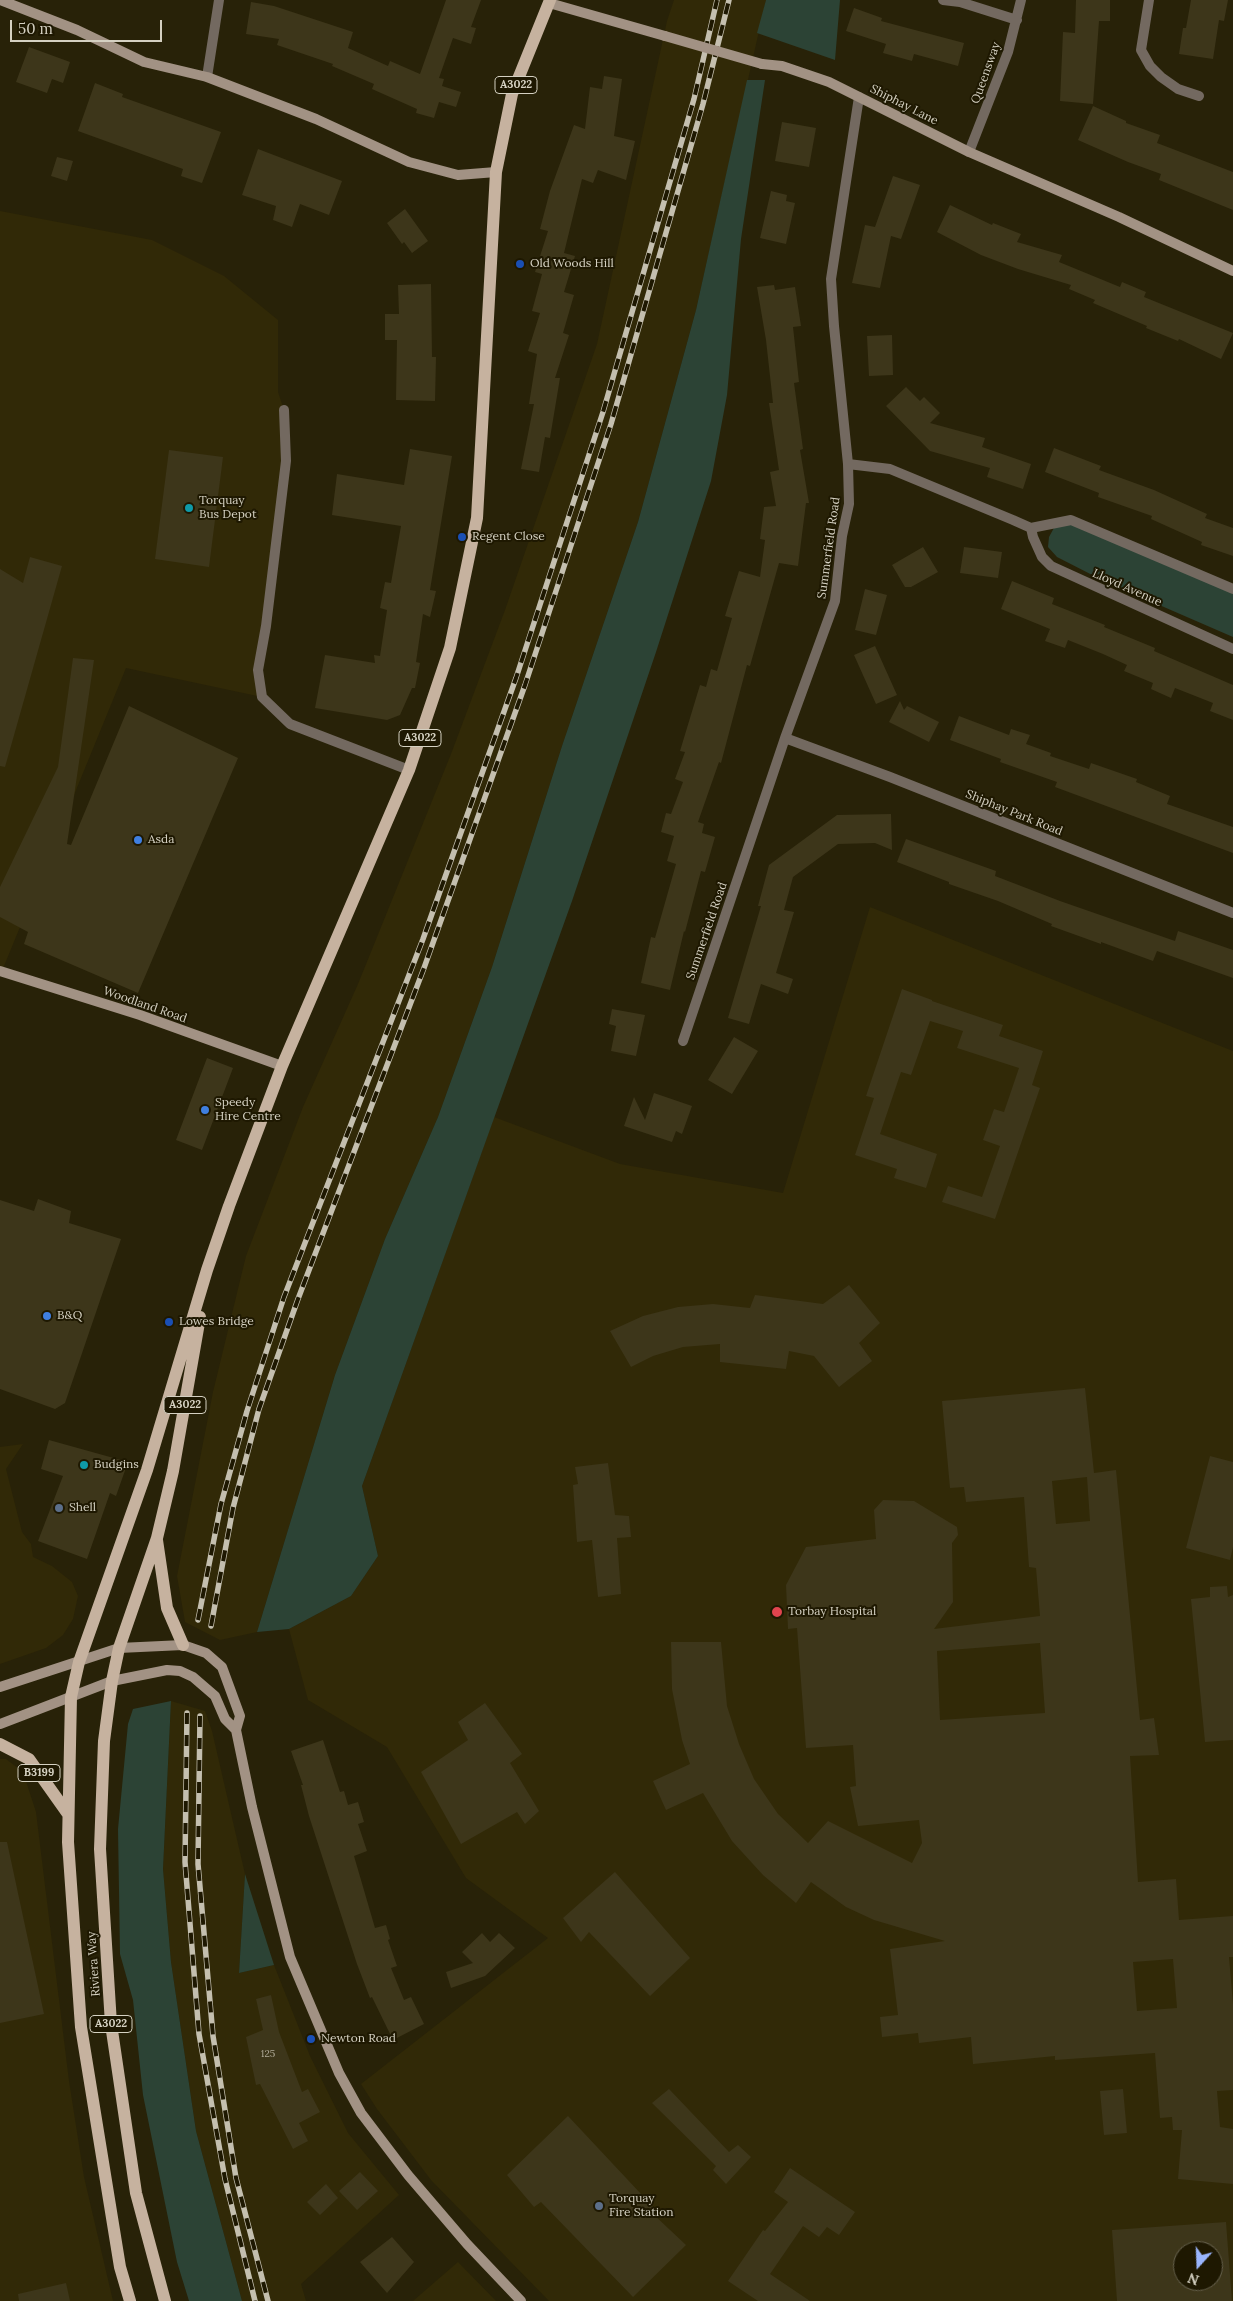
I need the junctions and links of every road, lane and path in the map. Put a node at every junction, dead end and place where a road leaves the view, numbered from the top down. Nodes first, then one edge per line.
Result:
1 (0, 0) edge
2 (219, 0) edge
3 (943, 0) edge
4 (1021, 0) edge
5 (1149, 0) edge
6 (549, 2) edge
7 (1018, 20) junction
8 (207, 77) junction
9 (1199, 96) dead end
10 (859, 97) junction
11 (969, 152) junction
12 (496, 172) junction
13 (1233, 271) edge
14 (284, 410) dead end
15 (848, 464) junction
16 (1031, 528) junction
17 (1233, 589) edge
18 (1233, 649) edge
19 (785, 738) junction
20 (409, 770) junction
21 (1233, 913) edge
22 (0, 970) edge
23 (683, 1041) dead end
24 (282, 1066) junction
25 (207, 1270) junction
26 (157, 1538) junction
27 (183, 1645) junction
28 (119, 1648) junction
29 (79, 1662) junction
30 (112, 1680) junction
31 (0, 1687) edge
32 (71, 1697) junction
33 (0, 1724) edge
34 (236, 1730) junction
35 (0, 1744) edge
36 (68, 1814) junction
37 (130, 2301) edge
38 (165, 2301) edge
39 (522, 2301) edge

1 - 8 street
2 - 8 street
3 - 7 street
4 - 7 street, Queensway
5 - 9 street
6 - 10 street, Shiphay Lane, bridge
6 - 12 main road, A3022
7 - 11 street, Queensway
8 - 12 street
10 - 11 street, Shiphay Lane
10 - 15 street, Summerfield Road
11 - 13 street, Shiphay Lane
12 - 20 main road, A3022
14 - 20 street
15 - 16 street
15 - 19 street, Summerfield Road
16 - 17 street
16 - 18 street, Lloyd Avenue
19 - 21 street, Shiphay Park Road
19 - 23 street, Summerfield Road
20 - 24 main road, A3022
22 - 24 street, Woodland Road
24 - 25 main road, A3022
25 - 26 main road, A3022
25 - 29 main road, A3022
26 - 27 main road
26 - 28 main road, A3022
27 - 28 street
27 - 34 street
28 - 29 street
28 - 30 main road, A3022
29 - 31 street
29 - 32 main road, A3022
30 - 32 street
30 - 34 street
30 - 38 main road, Riviera Way / A3022
32 - 33 street
32 - 36 main road, Riviera Way / A3022
34 - 39 street
35 - 36 main road, B3199
36 - 37 main road, Riviera Way / A3022

